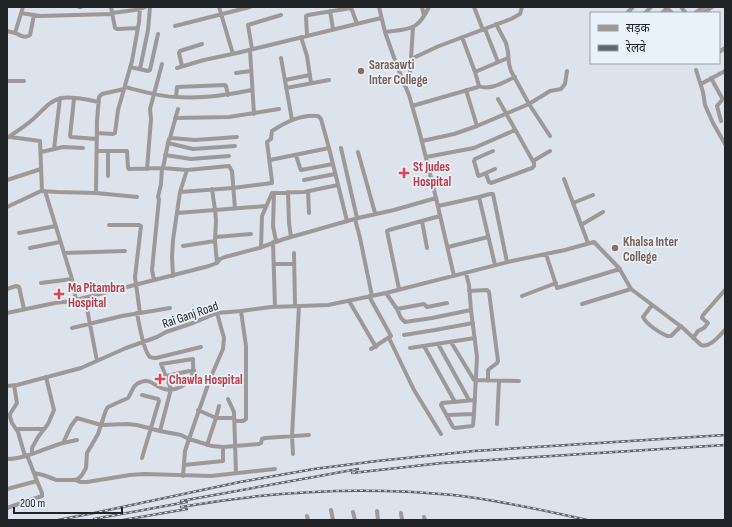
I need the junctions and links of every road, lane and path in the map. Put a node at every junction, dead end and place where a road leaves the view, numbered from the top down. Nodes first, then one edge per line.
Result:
1 (23, 7) edge
2 (111, 7) edge
3 (145, 7) edge
4 (150, 7) edge
5 (219, 7) edge
6 (250, 7) edge
7 (379, 7) edge
8 (422, 7) edge
9 (429, 7) edge
10 (474, 7) edge
11 (522, 7) edge
12 (633, 7) edge
13 (140, 8) edge
14 (330, 12) junction
15 (628, 12) edge
16 (21, 13) junction
17 (112, 13) junction
18 (222, 14) junction
19 (281, 14) dead end
20 (34, 15) junction
21 (424, 16) junction
22 (381, 18) junction
23 (357, 24) junction
24 (496, 24) junction
25 (175, 26) dead end
26 (413, 27) junction
27 (138, 28) junction
28 (484, 29) junction
29 (333, 30) junction
30 (7, 31) edge
31 (385, 32) junction
32 (15, 33) junction
33 (158, 34) dead end
34 (308, 36) junction
35 (301, 37) junction
36 (462, 38) junction
37 (202, 44) dead end
38 (251, 49) junction
39 (233, 54) junction
40 (281, 58) dead end
41 (508, 58) junction
42 (411, 59) junction
43 (498, 62) junction
44 (162, 64) dead end
45 (182, 66) junction
46 (130, 67) junction
47 (177, 68) dead end
48 (140, 69) junction
49 (696, 70) dead end
50 (251, 71) junction
51 (567, 71) dead end
52 (725, 71) edge
53 (476, 72) junction
54 (236, 73) dead end
55 (310, 75) junction
56 (515, 77) junction
57 (711, 78) junction
58 (284, 80) junction
59 (329, 80) dead end
60 (7, 81) edge
61 (24, 81) dead end
62 (311, 83) junction
63 (701, 84) junction
64 (404, 85) junction
65 (479, 86) junction
66 (125, 88) junction
67 (286, 88) junction
68 (252, 90) junction
69 (466, 90) junction
70 (154, 93) junction
71 (228, 95) junction
72 (176, 97) junction
73 (724, 97) edge
74 (60, 98) junction
75 (74, 98) junction
76 (498, 99) dead end
77 (98, 102) junction
78 (529, 104) junction
79 (412, 106) junction
80 (178, 109) dead end
81 (279, 109) dead end
82 (506, 113) junction
83 (254, 114) junction
84 (176, 118) junction
85 (292, 120) junction
86 (723, 120) edge
87 (714, 125) junction
88 (477, 126) junction
89 (515, 130) junction
90 (97, 133) junction
91 (550, 136) dead end
92 (8, 137) edge
93 (238, 137) dead end
94 (170, 138) junction
95 (97, 139) junction
96 (422, 141) junction
97 (168, 143) junction
98 (725, 144) edge
99 (235, 146) dead end
100 (83, 148) dead end
101 (329, 148) junction
102 (341, 148) dead end
103 (54, 149) junction
104 (97, 151) junction
105 (108, 151) junction
106 (493, 151) dead end
107 (550, 151) dead end
108 (41, 152) junction
109 (358, 152) dead end
110 (296, 154) junction
111 (165, 155) junction
112 (229, 156) dead end
113 (426, 157) junction
114 (270, 160) junction
115 (533, 160) junction
116 (333, 164) junction
117 (163, 168) junction
118 (41, 169) junction
119 (147, 169) junction
120 (495, 169) dead end
121 (187, 170) junction
122 (335, 174) junction
123 (486, 174) junction
124 (108, 176) dead end
125 (564, 179) dead end
126 (7, 180) edge
127 (304, 180) dead end
128 (338, 185) junction
129 (233, 188) junction
130 (212, 190) junction
131 (44, 191) junction
132 (308, 191) junction
133 (180, 192) junction
134 (274, 192) junction
135 (288, 192) junction
136 (96, 193) junction
137 (593, 195) dead end
138 (137, 197) dead end
139 (479, 197) junction
140 (436, 198) junction
141 (573, 203) junction
142 (266, 206) junction
143 (438, 206) junction
144 (7, 207) edge
145 (235, 209) junction
146 (215, 210) junction
147 (603, 212) dead end
148 (308, 213) dead end
149 (375, 213) junction
150 (177, 214) junction
151 (440, 216) junction
152 (356, 218) junction
153 (347, 221) junction
154 (422, 221) junction
155 (109, 225) dead end
156 (581, 225) junction
157 (56, 226) junction
158 (19, 233) dead end
159 (251, 234) dead end
160 (290, 237) junction
161 (488, 237) junction
162 (216, 239) junction
163 (60, 242) junction
164 (275, 242) junction
165 (588, 243) junction
166 (183, 246) dead end
167 (261, 247) junction
168 (448, 247) junction
169 (30, 248) dead end
170 (426, 248) dead end
171 (125, 251) dead end
172 (64, 253) junction
173 (294, 253) dead end
174 (546, 254) junction
175 (507, 262) junction
176 (217, 264) junction
177 (274, 264) junction
178 (294, 264) junction
179 (495, 266) junction
180 (620, 269) junction
181 (466, 273) junction
182 (173, 276) junction
183 (454, 276) junction
184 (72, 279) junction
185 (154, 280) junction
186 (41, 283) dead end
187 (556, 283) junction
188 (136, 285) junction
189 (631, 288) junction
190 (7, 289) edge
191 (399, 289) junction
192 (725, 290) edge
193 (469, 291) junction
194 (386, 292) junction
195 (371, 296) junction
196 (522, 296) dead end
197 (85, 298) junction
198 (76, 300) junction
199 (349, 300) junction
200 (447, 303) dead end
201 (582, 304) dead end
202 (652, 305) junction
203 (297, 306) junction
204 (275, 307) junction
205 (170, 308) dead end
206 (24, 309) junction
207 (397, 309) junction
208 (471, 310) junction
209 (241, 311) junction
210 (7, 313) edge
211 (139, 313) junction
212 (217, 313) junction
213 (473, 323) junction
214 (90, 324) junction
215 (681, 326) junction
216 (72, 328) dead end
217 (725, 330) edge
218 (404, 335) dead end
219 (389, 338) junction
220 (475, 338) junction
221 (694, 338) junction
222 (143, 342) junction
223 (451, 342) junction
224 (438, 344) junction
225 (424, 346) junction
226 (201, 347) dead end
227 (376, 347) junction
228 (410, 348) dead end
229 (371, 350) dead end
230 (97, 361) junction
231 (194, 370) junction
232 (166, 376) junction
233 (46, 377) junction
234 (210, 379) junction
235 (246, 379) junction
236 (476, 381) junction
237 (488, 381) junction
238 (499, 381) junction
239 (520, 381) dead end
240 (14, 385) junction
241 (7, 386) edge
242 (171, 389) junction
243 (142, 395) dead end
244 (228, 399) dead end
245 (469, 400) junction
246 (475, 400) junction
247 (454, 402) junction
248 (219, 406) dead end
249 (198, 410) junction
250 (474, 414) junction
251 (447, 415) junction
252 (216, 418) junction
253 (234, 419) junction
254 (497, 424) dead end
255 (101, 425) junction
256 (17, 429) junction
257 (44, 429) junction
258 (151, 429) junction
259 (160, 431) junction
260 (441, 434) dead end
261 (292, 436) junction
262 (309, 436) dead end
263 (189, 439) junction
264 (77, 440) dead end
265 (64, 443) junction
266 (207, 445) junction
267 (235, 446) junction
268 (222, 447) junction
269 (32, 454) junction
270 (292, 454) dead end
271 (26, 456) junction
272 (142, 458) dead end
273 (7, 460) edge
274 (184, 465) junction
275 (275, 469) dead end
276 (236, 473) junction
277 (34, 474) junction
278 (183, 476) junction
279 (74, 480) junction
280 (37, 481) junction
281 (7, 489) edge
282 (7, 508) edge
283 (331, 510) dead end
284 (377, 511) dead end
285 (353, 512) dead end
286 (401, 512) dead end
287 (333, 520) edge
288 (355, 520) edge
289 (378, 520) edge
290 (402, 520) edge

1 - 16 street
2 - 17 street
3 - 13 street
4 - 48 street
5 - 18 street
6 - 18 street
7 - 22 street
8 - 21 street
9 - 21 street
10 - 28 street
11 - 24 street
12 - 15 street
13 - 17 street
13 - 27 street
14 - 23 street
14 - 29 street
14 - 34 street
16 - 20 street
16 - 32 street
17 - 20 street
17 - 27 street
18 - 25 street
18 - 39 street
19 - 38 street
20 - 32 street
21 - 26 street
22 - 23 street
22 - 31 street
23 - 29 street
24 - 28 street
24 - 41 street
26 - 31 street
26 - 42 street
27 - 46 street
28 - 36 street
28 - 43 street
29 - 34 street
30 - 32 street
31 - 64 street
33 - 48 street
34 - 35 street
35 - 38 street
35 - 55 street
36 - 42 street
36 - 53 street
37 - 45 street
38 - 39 street
38 - 50 street
39 - 45 street
40 - 58 street
41 - 43 street
41 - 56 street
42 - 64 street
43 - 53 street
44 - 70 street
45 - 47 street
46 - 48 street
46 - 66 street
49 - 63 street
50 - 54 street
50 - 68 street
51 - 78 street
52 - 57 street
53 - 65 street
55 - 58 street
55 - 62 street
56 - 65 street
56 - 78 street
57 - 63 street
57 - 73 street
58 - 67 street
59 - 62 street
60 - 61 street
62 - 67 street
63 - 87 street
64 - 79 street
65 - 69 street
66 - 70 street
66 - 77 street
66 - 90 street
67 - 85 street
68 - 71 street
68 - 83 street
69 - 79 street
69 - 88 street
70 - 72 street
70 - 119 street
71 - 72 street
71 - 72 street
73 - 86 street
74 - 75 street
74 - 92 street
74 - 103 street
75 - 77 street
75 - 95 street
76 - 82 street
77 - 90 street
78 - 82 street
78 - 91 street
79 - 96 street
80 - 84 street
81 - 83 street
82 - 88 street
82 - 89 street
83 - 84 street
84 - 94 street
85 - 101 street
85 - 114 street
86 - 87 street
87 - 98 street
88 - 96 street
89 - 113 street
89 - 115 street
90 - 95 street
92 - 108 street
93 - 94 street
94 - 97 street
95 - 104 street
96 - 113 street
97 - 99 street
97 - 111 street
100 - 103 street
101 - 110 street
101 - 116 street
102 - 152 street
103 - 108 street
104 - 105 street
104 - 136 street
105 - 119 street
105 - 124 street
106 - 123 street
107 - 115 street
108 - 118 street
109 - 149 street
110 - 114 street
110 - 116 street
111 - 112 street
111 - 117 street
113 - 140 street
114 - 129 street
115 - 123 street
116 - 122 street
117 - 119 street
117 - 121 street
117 - 185 street
118 - 126 street
118 - 131 street
120 - 123 street
121 - 129 street
121 - 133 street
122 - 127 street
122 - 128 street
125 - 141 street
128 - 132 street
128 - 153 street
129 - 130 street
129 - 145 street
130 - 133 street
130 - 146 street
131 - 136 street
131 - 144 street
131 - 157 street
132 - 135 street
132 - 148 street
133 - 150 street
134 - 135 street
134 - 142 street
134 - 164 street
135 - 160 street
136 - 138 street
137 - 141 street
139 - 143 street
139 - 161 street
139 - 175 street
140 - 143 street
140 - 149 street
141 - 156 street
142 - 145 street
142 - 167 street
143 - 151 street
145 - 146 street
146 - 150 street
146 - 162 street
147 - 156 street
149 - 152 street
150 - 182 street
151 - 154 street
151 - 168 street
152 - 153 street
152 - 195 street
153 - 160 street
154 - 170 street
154 - 191 street
155 - 188 street
156 - 165 street
157 - 158 street
157 - 163 street
159 - 162 street
160 - 164 street
161 - 168 street
161 - 179 street
162 - 166 street
162 - 176 street
163 - 169 street
163 - 172 street
164 - 167 street
164 - 177 street
165 - 174 street, Rai Ganj Road
165 - 180 street
167 - 176 street
168 - 183 street
171 - 172 street
172 - 184 street
173 - 178 street
174 - 175 street, Rai Ganj Road
174 - 187 street
175 - 179 street, Rai Ganj Road
176 - 182 street
177 - 178 street
177 - 204 street
178 - 203 street
179 - 181 street, Rai Ganj Road
180 - 187 street
180 - 189 street
181 - 183 street, Rai Ganj Road
181 - 193 street
182 - 185 street
183 - 191 street, Rai Ganj Road
184 - 186 street
184 - 198 street
185 - 188 street
187 - 196 street
188 - 197 street
188 - 211 street
189 - 201 street
189 - 202 street
190 - 206 street
191 - 194 street, Rai Ganj Road
192 - 221 street
193 - 208 street
193 - 237 street
194 - 195 street, Rai Ganj Road
194 - 207 street
195 - 199 street, Rai Ganj Road
195 - 219 street
197 - 198 street
197 - 214 street
198 - 206 street
199 - 203 street, Rai Ganj Road
199 - 227 street
200 - 207 street
202 - 215 street
202 - 215 street
203 - 204 street, Rai Ganj Road
203 - 261 street
204 - 209 street, Rai Ganj Road
205 - 211 street
206 - 210 street
207 - 208 street
208 - 213 street
209 - 212 street, Rai Ganj Road
209 - 235 street
211 - 214 street
211 - 222 street
212 - 222 street, Rai Ganj Road
212 - 234 street
213 - 218 street
213 - 220 street
214 - 216 street
214 - 230 street
215 - 221 street
217 - 221 street
219 - 227 street
219 - 260 street
220 - 223 street
220 - 236 street
222 - 226 street
222 - 230 street, Rai Ganj Road
223 - 224 street
223 - 236 street
224 - 225 street
224 - 245 street
225 - 228 street
225 - 247 street
227 - 229 street
230 - 233 street, Rai Ganj Road
231 - 232 street
231 - 232 street
231 - 242 street
232 - 242 street
233 - 240 street, Rai Ganj Road
233 - 257 street
234 - 235 street
234 - 249 street
235 - 253 street
236 - 237 street
236 - 246 street
237 - 238 street
238 - 239 street
238 - 254 street
240 - 241 street, Rai Ganj Road
240 - 256 street
242 - 255 street
242 - 259 street
243 - 258 street
244 - 253 street
245 - 246 street
245 - 247 street
246 - 250 street
247 - 251 street
248 - 252 street
249 - 252 street
249 - 263 street
250 - 251 street
250 - 251 street
252 - 253 street
252 - 266 street
253 - 267 street
255 - 258 street
255 - 265 street
255 - 279 street
256 - 257 street
256 - 271 street
257 - 269 street
258 - 259 street
258 - 272 street
259 - 263 street
261 - 262 street
261 - 267 street
261 - 270 street
263 - 266 street
263 - 274 street
264 - 265 street
265 - 269 street
266 - 268 street
267 - 268 street
267 - 276 street
268 - 274 street
269 - 271 street
271 - 273 street
271 - 277 street
274 - 278 street
275 - 276 street
276 - 278 street
277 - 279 street
277 - 280 street
278 - 279 street
280 - 281 street
280 - 282 street
283 - 287 street
284 - 289 street
285 - 288 street
286 - 290 street

